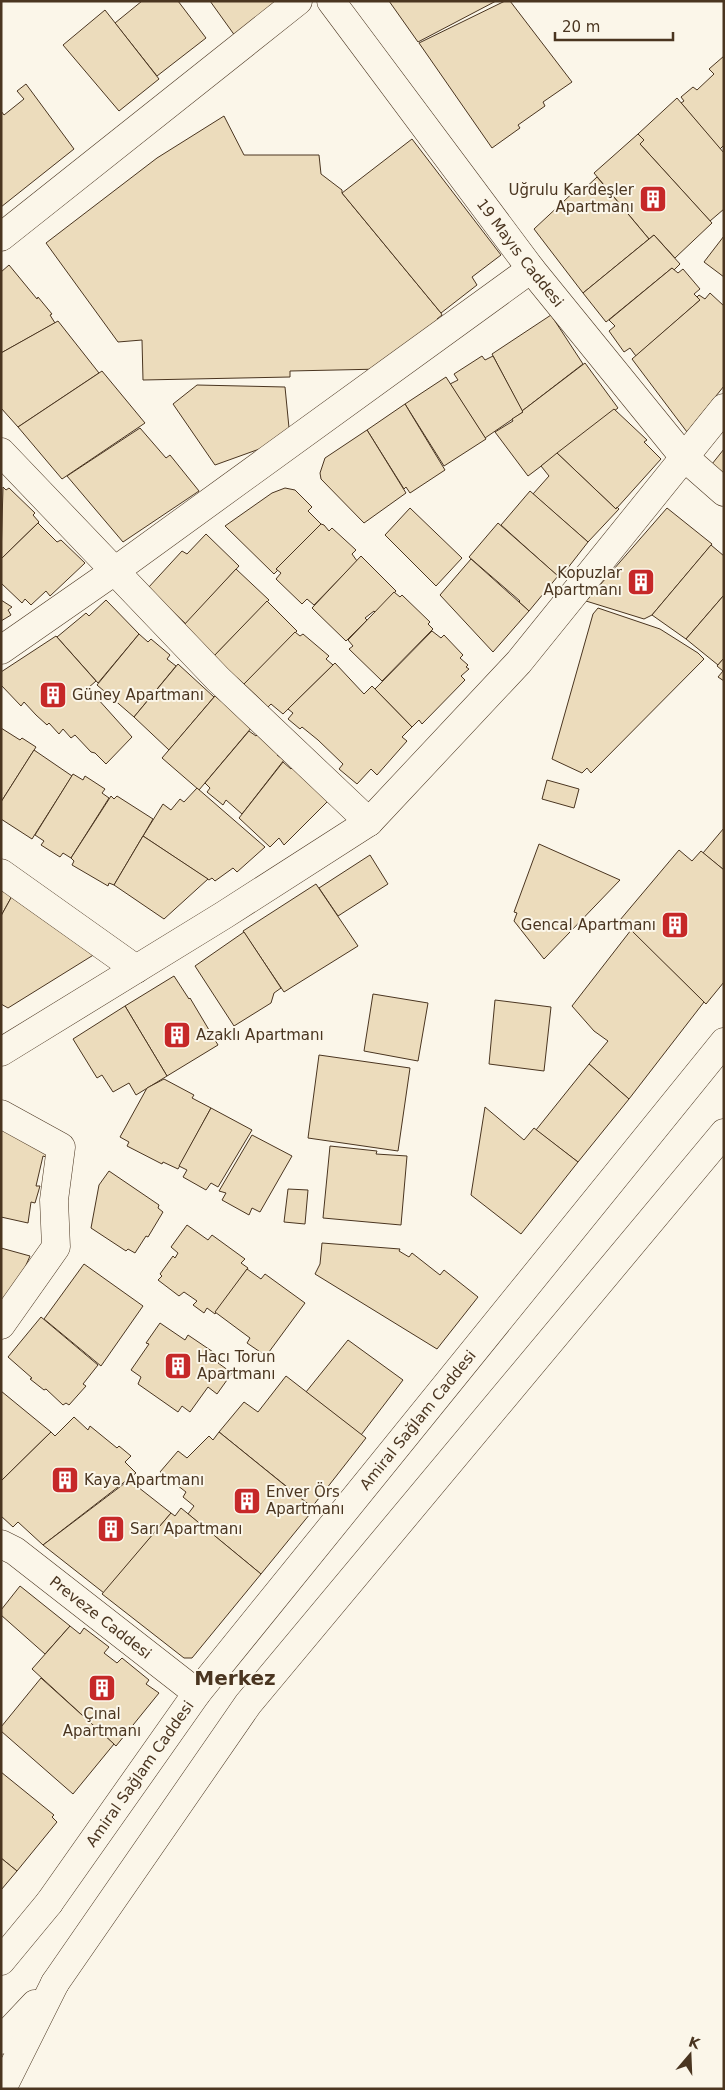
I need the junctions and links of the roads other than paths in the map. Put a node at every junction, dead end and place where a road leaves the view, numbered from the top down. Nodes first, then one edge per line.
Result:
1 (298, 1) edge
2 (331, 1) edge
3 (1, 237) edge
4 (532, 269) junction
5 (724, 408) edge
6 (1, 452) edge
7 (683, 456) junction
8 (724, 492) edge
9 (116, 570) junction
10 (1, 650) edge
11 (369, 822) junction
12 (1, 873) edge
13 (136, 969) junction
14 (724, 1042) edge
15 (1, 1052) edge
16 (1, 1114) edge
17 (724, 1133) edge
18 (1, 1326) edge
19 (1, 1544) edge
20 (197, 1693) junction
21 (1, 1961) edge
22 (55, 1983) junction
23 (1, 2040) edge
24 (2, 2089) edge

1 - 3 main road
2 - 4 main road, 19 Mayıs Caddesi
4 - 7 main road, 19 Mayıs Caddesi
4 - 9 main road
5 - 7 main road
6 - 9 main road
7 - 8 main road, 19 Mayıs Caddesi
7 - 11 main road
9 - 10 main road
9 - 11 main road
11 - 13 main road
12 - 13 main road
13 - 15 main road
14 - 20 main road, Amiral Sağlam Caddesi
16 - 18 main road
17 - 22 main road
19 - 20 main road, Preveze Caddesi
20 - 21 main road, Amiral Sağlam Caddesi
22 - 23 main road
22 - 24 main road

